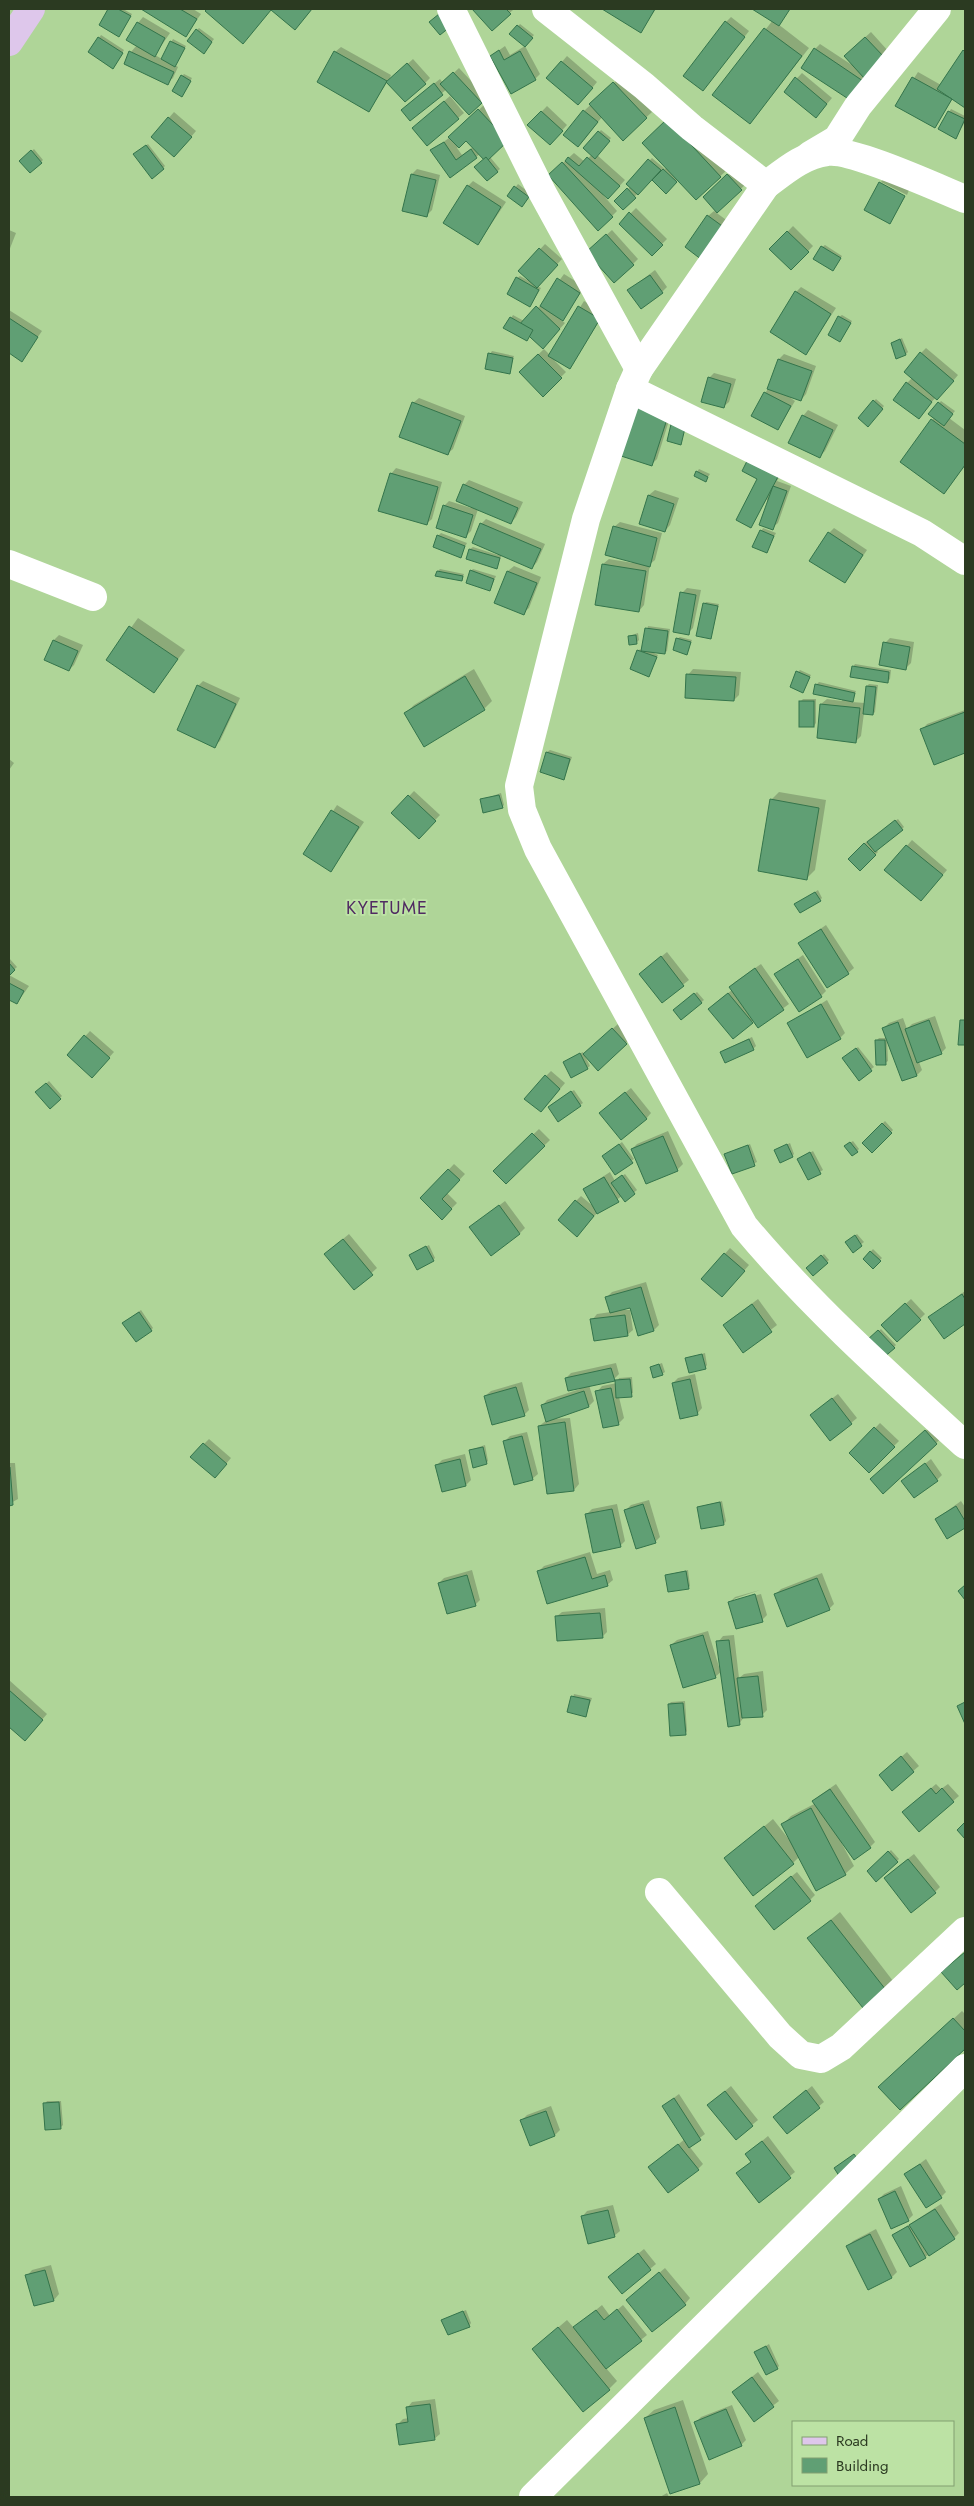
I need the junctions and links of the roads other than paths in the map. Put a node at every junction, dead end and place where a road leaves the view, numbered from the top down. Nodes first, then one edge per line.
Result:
1 (31, 9) edge
2 (451, 9) edge
3 (546, 9) edge
4 (938, 9) edge
5 (9, 42) edge
6 (804, 158) junction
7 (766, 185) junction
8 (965, 199) edge
9 (635, 379) junction
10 (965, 561) edge
11 (9, 564) edge
12 (93, 598) dead end
13 (965, 1445) edge
14 (659, 1892) dead end
15 (965, 1931) edge
16 (965, 2068) edge
17 (533, 2497) edge

1 - 5 main road
2 - 9 street
3 - 7 street
4 - 6 street
6 - 7 street
6 - 8 street
7 - 9 street
9 - 10 street
9 - 13 street
11 - 12 street
14 - 15 street
16 - 17 street

